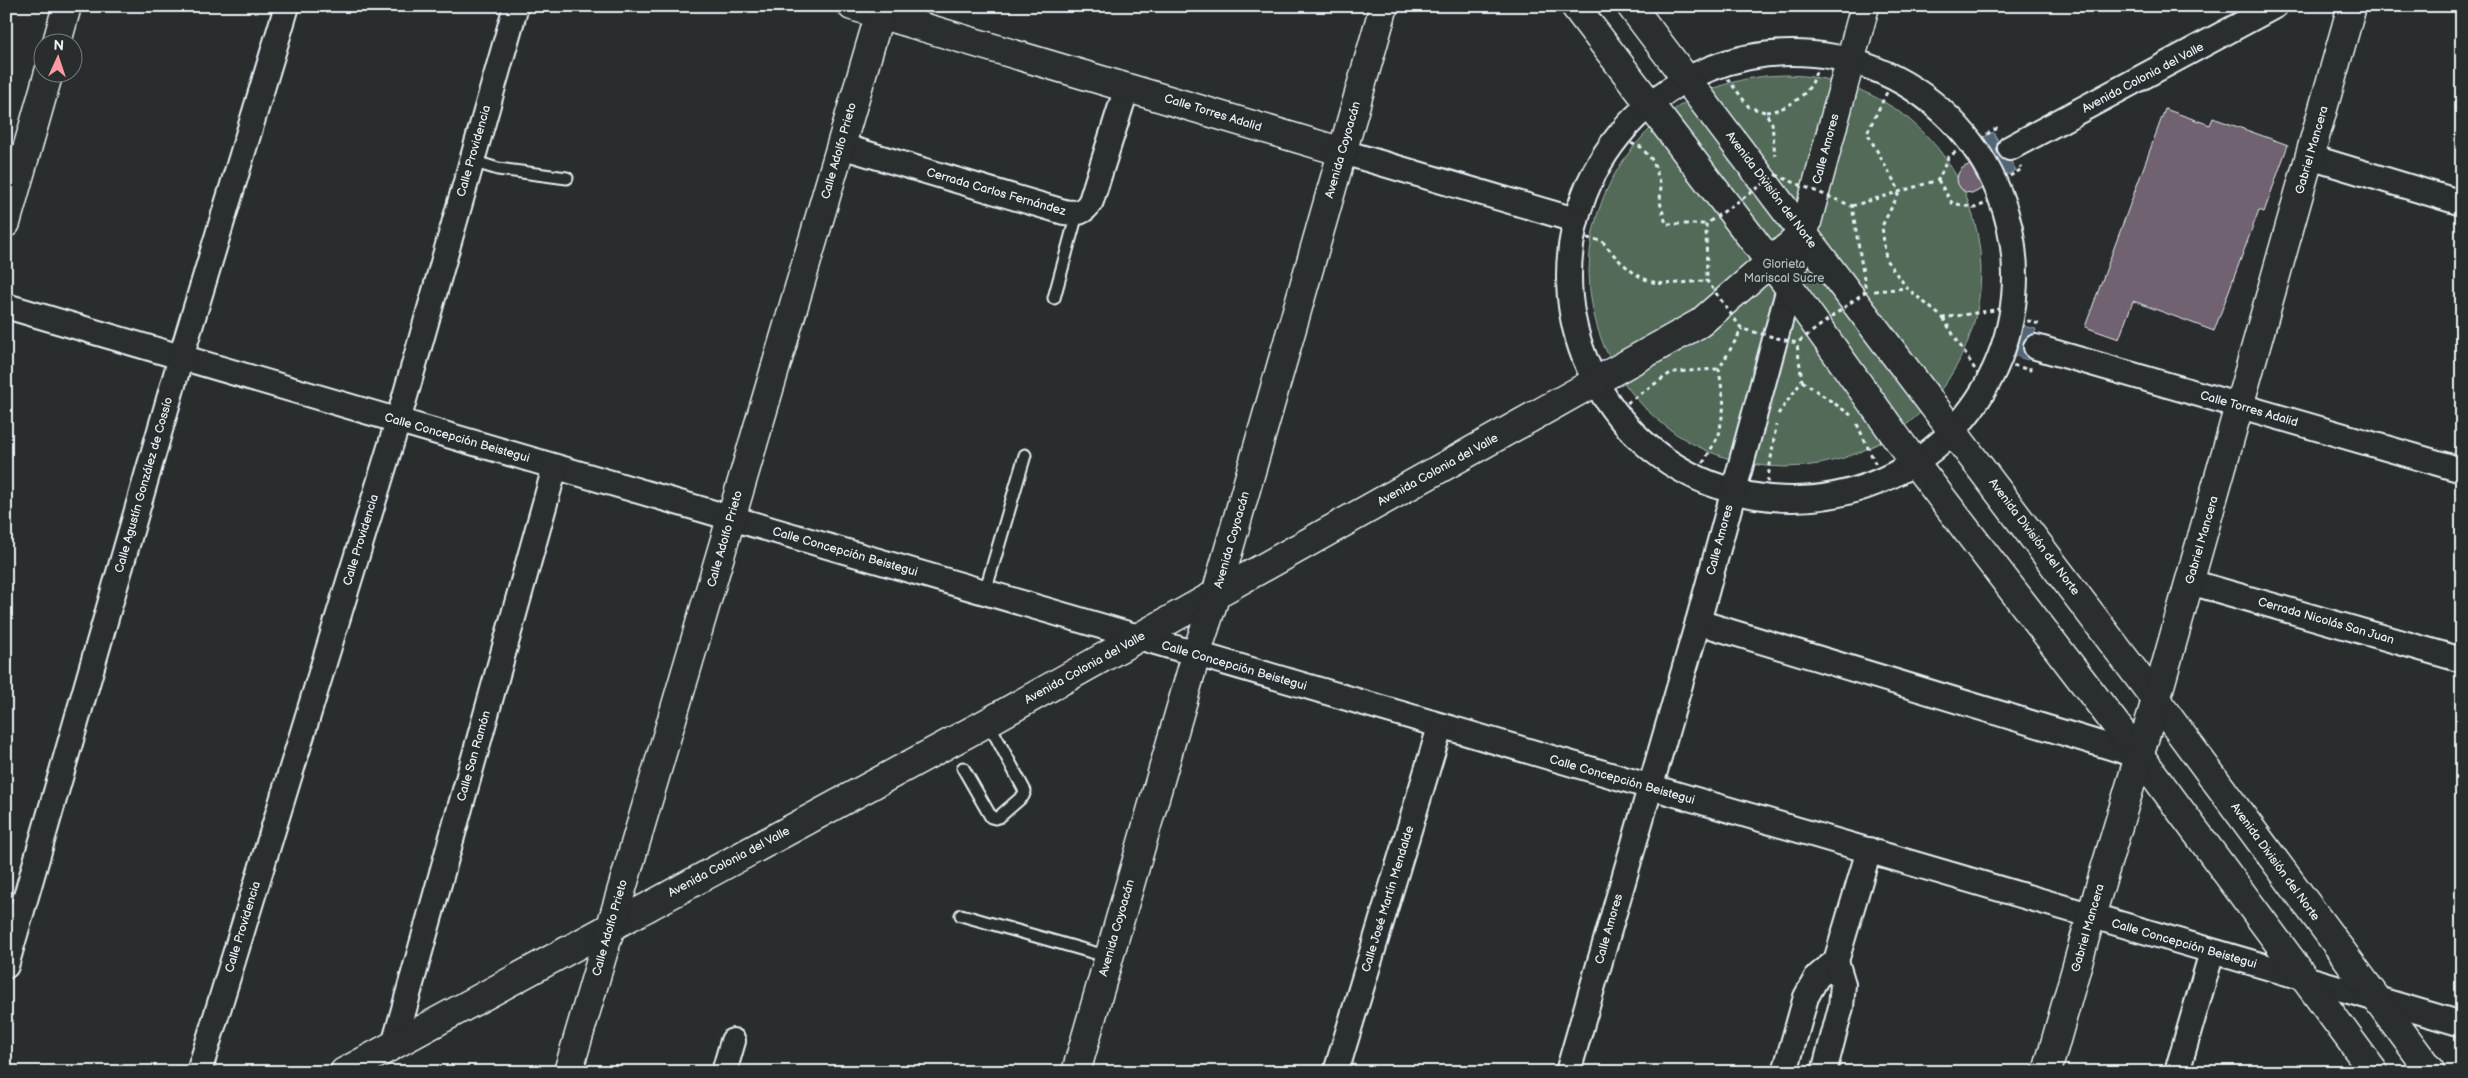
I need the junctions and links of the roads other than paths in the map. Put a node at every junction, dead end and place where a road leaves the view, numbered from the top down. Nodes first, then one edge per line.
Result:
1 (67, 6) edge
2 (287, 6) edge
3 (516, 6) edge
4 (852, 6) edge
5 (1384, 6) edge
6 (1575, 6) edge
7 (1631, 6) edge
8 (1865, 6) edge
9 (2275, 6) edge
10 (2352, 6) edge
11 (881, 10) edge
12 (60, 32) edge
13 (1849, 61) junction
14 (1687, 80) junction
15 (46, 82) edge
16 (1126, 88) junction
17 (1650, 104) junction
18 (841, 146) junction
19 (2010, 148) dead end
20 (1343, 152) junction
21 (2310, 157) junction
22 (472, 162) junction
23 (567, 178) dead end
24 (2462, 203) edge
25 (1077, 214) junction
26 (6, 223) edge
27 (1573, 228) junction
28 (1804, 233) junction
29 (1770, 264) junction
30 (1789, 287) junction
31 (1054, 298) dead end
32 (6, 306) edge
33 (2036, 347) dead end
34 (181, 357) junction
35 (1594, 382) junction
36 (2240, 406) junction
37 (398, 421) junction
38 (1954, 431) junction
39 (1025, 454) dead end
40 (1915, 463) junction
41 (555, 466) junction
42 (2462, 470) edge
43 (1734, 492) junction
44 (731, 518) junction
45 (2190, 582) junction
46 (985, 592) junction
47 (1216, 594) junction
48 (1698, 622) junction
49 (1139, 638) junction
50 (1196, 655) junction
51 (2462, 660) edge
52 (2156, 700) junction
53 (988, 722) junction
54 (1440, 727) junction
55 (2140, 756) junction
56 (963, 768) dead end
57 (1650, 788) junction
58 (1869, 850) junction
59 (960, 915) dead end
60 (2091, 916) junction
61 (611, 926) junction
62 (2212, 952) junction
63 (1109, 957) junction
64 (1836, 961) junction
65 (6, 966) edge
66 (2304, 979) junction
67 (2377, 1000) junction
68 (2462, 1024) edge
69 (733, 1041) dead end
70 (394, 1045) junction
71 (199, 1072) edge
72 (344, 1072) edge
73 (568, 1072) edge
74 (724, 1072) edge
75 (1076, 1072) edge
76 (1336, 1072) edge
77 (1568, 1072) edge
78 (1785, 1072) edge
79 (1824, 1072) edge
80 (2047, 1072) edge
81 (2178, 1072) edge
82 (2374, 1072) edge
83 (2431, 1072) edge

1 - 12 main road
2 - 34 street, Calle Agustín González de Cossío
3 - 22 street, Calle Providencia
4 - 11 main road, Calle Torres Adalid
5 - 20 main road, Avenida Coyoacán
6 - 17 main road
7 - 14 main road, Avenida División del Norte
8 - 13 main road, Calle Amores
9 - 19 street, Avenida Colonia del Valle
10 - 21 main road, Gabriel Mancera
11 - 16 main road, Calle Torres Adalid
11 - 18 main road, Calle Adolfo Prieto
13 - 14 street
13 - 28 main road, Calle Amores
13 - 38 street
14 - 17 street
14 - 28 main road, Avenida División del Norte
15 - 26 main road
16 - 20 main road, Calle Torres Adalid
16 - 25 street, Cerrada Carlos Fernández
17 - 27 street
17 - 29 main road
18 - 25 street, Cerrada Carlos Fernández
18 - 44 main road, Calle Adolfo Prieto
20 - 27 street, Calle Torres Adalid
20 - 47 main road, Avenida Coyoacán
21 - 24 street
21 - 36 main road, Gabriel Mancera
22 - 23 lane
22 - 37 street, Calle Providencia
25 - 31 lane
27 - 35 street
28 - 29 main road, Avenida Colonia del Valle
28 - 30 street, Calle Amores
28 - 38 main road, Avenida División del Norte
29 - 30 main road
29 - 35 main road, Avenida Colonia del Valle
30 - 40 main road
30 - 43 street, Calle Amores
32 - 34 street, Calle Concepción Beistegui
33 - 36 street, Calle Torres Adalid
34 - 37 street, Calle Concepción Beistegui
34 - 65 street, Calle Agustín González de Cossío
35 - 43 street
35 - 47 main road, Avenida Colonia del Valle
36 - 42 street, Calle Torres Adalid
36 - 45 main road, Gabriel Mancera
37 - 41 street, Calle Concepción Beistegui
37 - 71 street, Calle Providencia
38 - 40 street
38 - 52 main road, Avenida División del Norte
39 - 46 lane
40 - 43 street
40 - 55 main road
41 - 44 street, Calle Concepción Beistegui
41 - 70 street, Calle San Ramón
43 - 48 street, Calle Amores
44 - 46 street, Calle Concepción Beistegui
44 - 61 main road, Calle Adolfo Prieto
45 - 51 street, Cerrada Nicolás San Juan
45 - 52 main road, Gabriel Mancera
46 - 49 street, Calle Concepción Beistegui
47 - 49 main road, Avenida Colonia del Valle
47 - 50 main road, Avenida Coyoacán
48 - 55 street
48 - 57 street, Calle Amores
49 - 50 street, Calle Concepción Beistegui
49 - 53 main road, Avenida Colonia del Valle
50 - 54 street, Calle Concepción Beistegui
50 - 63 main road, Avenida Coyoacán
52 - 55 main road, Gabriel Mancera
52 - 67 main road, Avenida División del Norte
53 - 56 lane
53 - 61 main road, Avenida Colonia del Valle
54 - 57 street, Calle Concepción Beistegui
54 - 76 street, Calle José Martín Mendalde
55 - 60 main road, Gabriel Mancera
55 - 66 main road
57 - 58 street, Calle Concepción Beistegui
57 - 77 street, Calle Amores
58 - 60 street, Calle Concepción Beistegui
58 - 64 street
59 - 63 lane
60 - 62 street, Calle Concepción Beistegui
60 - 80 main road, Gabriel Mancera
61 - 70 main road, Avenida Colonia del Valle
61 - 73 main road, Calle Adolfo Prieto
62 - 66 street, Calle Concepción Beistegui
62 - 81 street
63 - 75 main road, Avenida Coyoacán
64 - 78 street
64 - 79 street
66 - 67 street, Calle Concepción Beistegui
66 - 82 main road
67 - 68 street, Calle Concepción Beistegui
67 - 83 main road, Avenida División del Norte
69 - 74 street
70 - 72 main road, Avenida Colonia del Valle

